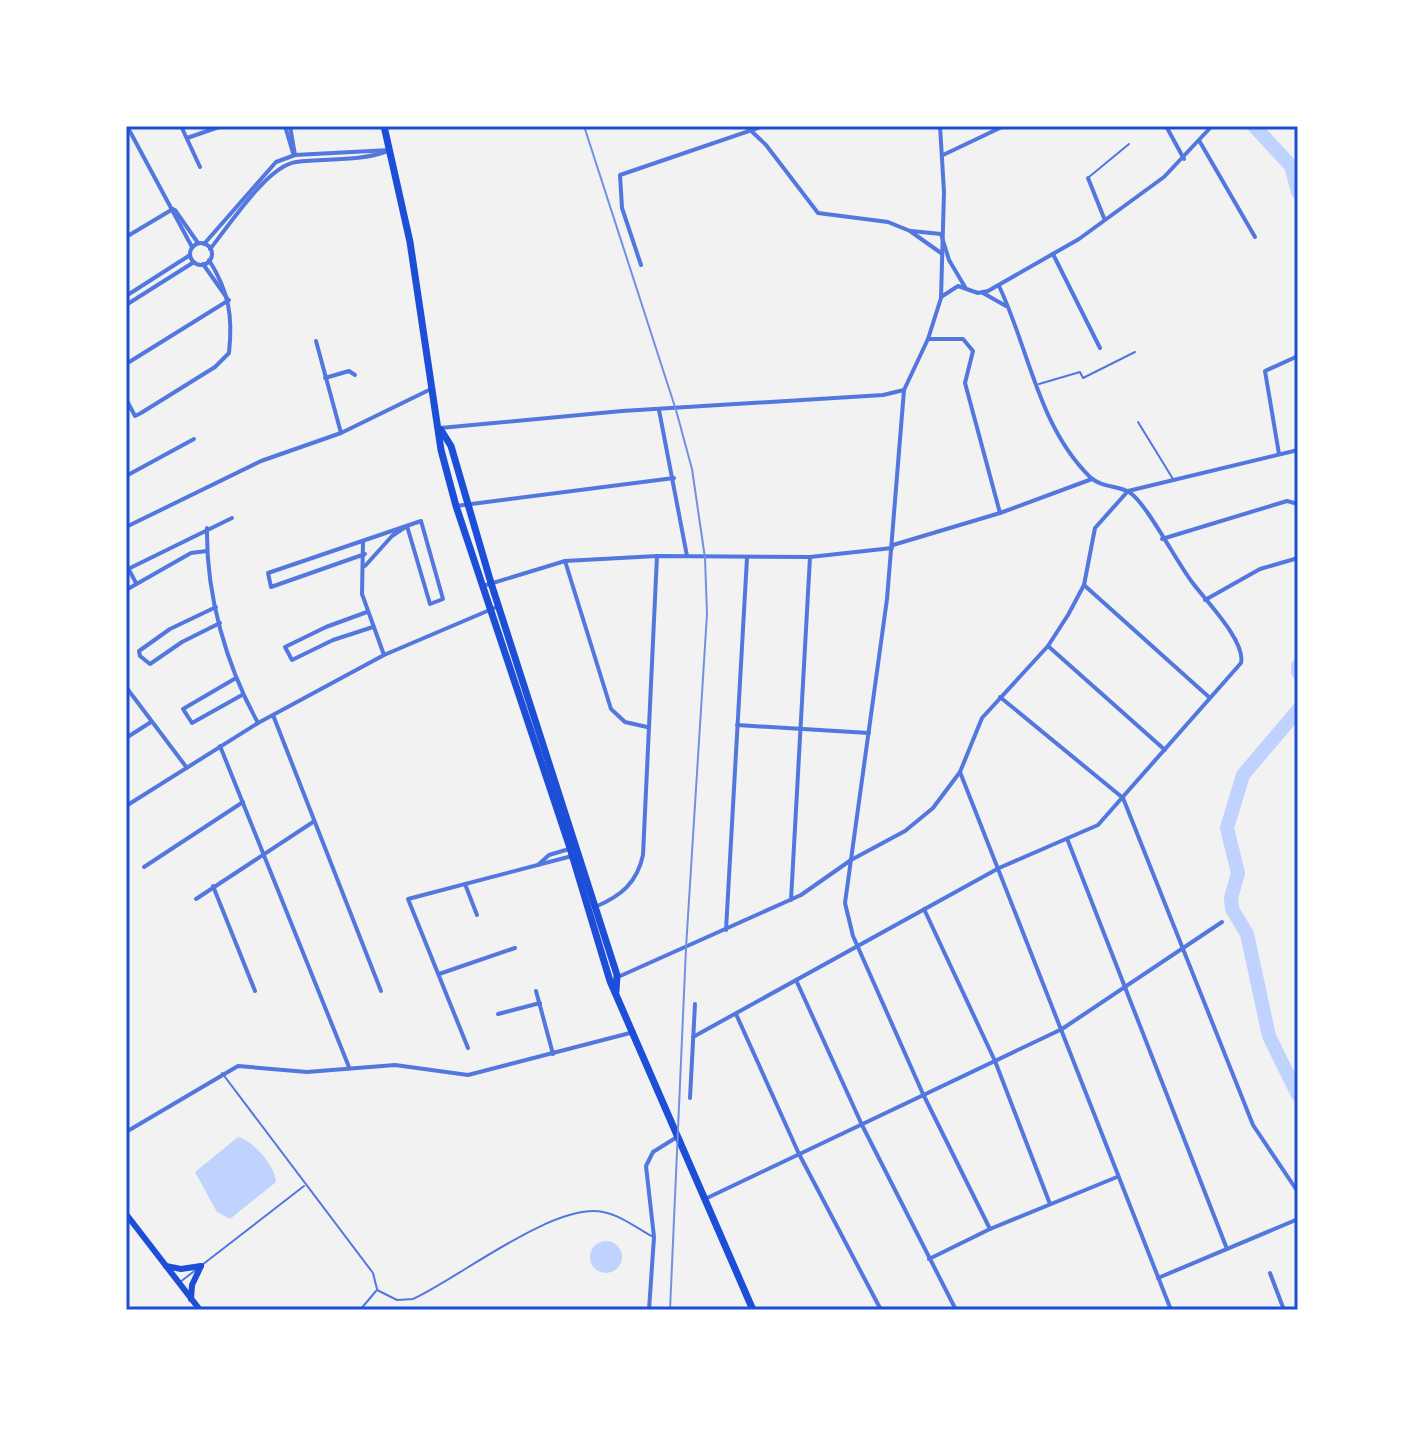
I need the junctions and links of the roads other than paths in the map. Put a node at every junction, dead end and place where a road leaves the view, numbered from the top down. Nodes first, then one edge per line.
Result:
1 (127, 126) edge
2 (181, 126) edge
3 (222, 126) edge
4 (287, 126) edge
5 (384, 126) edge
6 (746, 126) edge
7 (764, 126) edge
8 (940, 126) edge
9 (1004, 126) edge
10 (1166, 126) edge
11 (1212, 126) edge
12 (753, 132) junction
13 (187, 138) junction
14 (1200, 142) junction
15 (1129, 144) dead end
16 (390, 150) junction
17 (348, 152) junction
18 (943, 155) junction
19 (295, 159) junction
20 (348, 159) junction
21 (1184, 159) junction
22 (200, 167) dead end
23 (1088, 178) joint
24 (250, 195) junction
25 (173, 209) junction
26 (1104, 218) junction
27 (910, 231) junction
28 (941, 234) junction
29 (126, 237) edge
30 (1255, 237) dead end
31 (201, 243) junction
32 (192, 247) junction
33 (210, 249) junction
34 (941, 253) junction
35 (1053, 254) junction
36 (190, 255) junction
37 (209, 260) junction
38 (194, 262) junction
39 (203, 264) junction
40 (641, 265) dead end
41 (999, 286) junction
42 (965, 287) junction
43 (983, 293) junction
44 (127, 296) edge
45 (941, 298) junction
46 (229, 300) junction
47 (132, 302) junction
48 (126, 305) edge
49 (1010, 310) junction
50 (928, 339) junction
51 (316, 341) dead end
52 (1100, 348) dead end
53 (1135, 352) dead end
54 (1298, 356) edge
55 (126, 364) edge
56 (355, 375) dead end
57 (325, 378) junction
58 (1036, 385) junction
59 (431, 389) junction
60 (904, 390) junction
61 (126, 399) edge
62 (659, 410) junction
63 (1138, 422) dead end
64 (440, 428) junction
65 (341, 433) junction
66 (194, 439) dead end
67 (1298, 450) edge
68 (1279, 454) junction
69 (126, 476) edge
70 (674, 478) junction
71 (1092, 479) junction
72 (1173, 480) junction
73 (1128, 491) junction
74 (1296, 503) edge
75 (467, 504) junction
76 (456, 506) junction
77 (1000, 513) junction
78 (232, 518) dead end
79 (407, 526) junction
80 (126, 527) edge
81 (207, 528) junction
82 (1162, 539) junction
83 (363, 541) junction
84 (893, 547) junction
85 (207, 551) junction
86 (365, 554) junction
87 (657, 556) junction
88 (687, 556) junction
89 (810, 557) junction
90 (747, 558) junction
91 (1298, 558) edge
92 (565, 561) junction
93 (365, 566) junction
94 (127, 569) edge
95 (136, 583) junction
96 (487, 584) junction
97 (1084, 585) junction
98 (126, 590) edge
99 (1205, 600) junction
100 (216, 607) junction
101 (494, 608) junction
102 (367, 612) junction
103 (221, 623) junction
104 (373, 627) junction
105 (1048, 646) junction
106 (384, 655) junction
107 (236, 678) junction
108 (126, 687) edge
109 (242, 695) junction
110 (1000, 697) junction
111 (1211, 698) junction
112 (273, 715) junction
113 (151, 722) junction
114 (258, 723) junction
115 (737, 725) junction
116 (649, 727) junction
117 (801, 729) junction
118 (869, 733) junction
119 (126, 738) edge
120 (220, 746) junction
121 (1165, 750) junction
122 (187, 768) junction
123 (960, 772) junction
124 (1123, 798) junction
125 (243, 802) junction
126 (126, 806) edge
127 (313, 822) junction
128 (1068, 841) junction
129 (571, 852) junction
130 (263, 853) junction
131 (851, 860) junction
132 (144, 867) dead end
133 (999, 868) junction
134 (465, 884) junction
135 (213, 886) junction
136 (196, 899) dead end
137 (791, 900) junction
138 (591, 908) junction
139 (924, 909) junction
140 (477, 915) dead end
141 (1222, 922) dead end
142 (726, 930) junction
143 (858, 946) junction
144 (515, 948) dead end
145 (1184, 951) junction
146 (439, 974) junction
147 (614, 979) junction
148 (796, 980) junction
149 (1126, 989) junction
150 (255, 991) dead end
151 (381, 991) dead end
152 (536, 991) dead end
153 (540, 1003) junction
154 (695, 1004) dead end
155 (498, 1014) dead end
156 (736, 1014) junction
157 (1062, 1029) junction
158 (630, 1033) junction
159 (693, 1037) junction
160 (468, 1048) dead end
161 (553, 1054) junction
162 (995, 1061) junction
163 (349, 1067) junction
164 (222, 1073) junction
165 (923, 1094) junction
166 (690, 1098) dead end
167 (862, 1125) junction
168 (126, 1132) edge
169 (677, 1137) junction
170 (799, 1154) junction
171 (1118, 1177) junction
172 (305, 1185) junction
173 (1298, 1192) edge
174 (705, 1199) junction
175 (1050, 1204) junction
176 (126, 1214) edge
177 (1298, 1219) edge
178 (990, 1229) junction
179 (654, 1237) junction
180 (1227, 1249) junction
181 (929, 1259) junction
182 (164, 1266) junction
183 (201, 1266) junction
184 (1270, 1273) dead end
185 (1158, 1278) junction
186 (179, 1283) junction
187 (377, 1290) junction
188 (191, 1299) junction
189 (200, 1310) edge
190 (360, 1310) edge
191 (649, 1310) edge
192 (753, 1310) edge
193 (881, 1310) edge
194 (956, 1310) edge
195 (1171, 1310) edge
196 (1284, 1310) edge

1 - 25 street
2 - 13 street
3 - 13 street
4 - 19 street
5 - 16 main road
6 - 12 street
7 - 12 street
8 - 18 street
9 - 18 street
10 - 21 street
11 - 14 street
12 - 27 street
12 - 40 street
13 - 22 street
14 - 21 street
14 - 30 street
15 - 23 lane
16 - 17 street
16 - 20 street
16 - 59 main road
17 - 19 street
17 - 20 street
18 - 28 street
19 - 20 street
19 - 24 street
21 - 26 street
23 - 26 street
24 - 31 street
24 - 33 street
25 - 29 street
25 - 31 street
25 - 32 street
26 - 35 street
27 - 28 street
27 - 34 street
28 - 34 street
28 - 42 street
31 - 32 street
31 - 33 street
32 - 36 street
33 - 37 street
34 - 45 street
35 - 41 street
35 - 52 street
36 - 38 street
36 - 44 street
37 - 39 street
37 - 46 street
38 - 39 street
38 - 47 street
39 - 46 street
41 - 43 street
41 - 49 street
42 - 43 street
42 - 45 street
43 - 49 street
44 - 47 street
45 - 50 street
46 - 55 street
46 - 61 street
47 - 48 street
49 - 58 street
50 - 60 street
50 - 77 street
51 - 57 street
53 - 58 lane
54 - 68 street
56 - 57 street
57 - 65 street
58 - 71 street
59 - 64 main road
59 - 65 street
60 - 62 street
60 - 84 street
62 - 64 street
62 - 70 street
63 - 72 lane
64 - 75 main road
64 - 76 main road
65 - 80 street
66 - 69 street
67 - 68 street
68 - 72 street
70 - 75 street
70 - 88 street
71 - 73 street
71 - 77 street
72 - 73 street
73 - 82 street
73 - 97 street
74 - 82 street
75 - 76 street
75 - 96 main road
76 - 96 main road
77 - 84 street
78 - 81 street
79 - 79 street
79 - 83 street
79 - 93 street
81 - 85 street
81 - 94 street
82 - 99 street
83 - 86 street
83 - 86 street
84 - 89 street
84 - 118 street
85 - 95 street
85 - 100 street
86 - 93 street
87 - 88 street
87 - 92 street
87 - 116 street
88 - 90 street
89 - 90 street
89 - 117 street
90 - 115 street
91 - 99 street
92 - 96 street
92 - 116 street
93 - 102 street
94 - 95 street
95 - 98 street
96 - 101 main road
97 - 105 street
97 - 111 street
99 - 111 street
100 - 103 street
100 - 103 street
101 - 106 street
101 - 129 main road
101 - 138 main road
102 - 104 street
102 - 104 street
103 - 107 street
104 - 106 street
105 - 110 street
105 - 121 street
106 - 112 street
107 - 109 street
107 - 109 street
108 - 113 street
109 - 114 street
110 - 123 street
110 - 124 street
111 - 121 street
112 - 114 street
112 - 127 street
113 - 119 street
113 - 122 street
114 - 120 street
115 - 117 street
115 - 142 street
116 - 138 street
117 - 118 street
117 - 137 street
118 - 131 street
120 - 122 street
120 - 125 street
121 - 124 street
122 - 126 street
123 - 131 street
123 - 133 street
124 - 128 street
124 - 145 street
125 - 130 street
125 - 132 street
127 - 130 street
127 - 151 street
128 - 133 street
128 - 149 street
129 - 134 street
129 - 138 main road
130 - 135 street
130 - 163 street
131 - 137 street
131 - 143 street
133 - 139 street
133 - 157 street
134 - 140 street
134 - 146 street
135 - 136 street
135 - 150 street
137 - 142 street
138 - 147 main road
139 - 143 street
139 - 162 street
141 - 145 street
142 - 147 street
143 - 148 street
143 - 165 street
144 - 146 street
145 - 149 street
145 - 173 street
146 - 160 street
147 - 158 main road
148 - 156 street
148 - 167 street
149 - 157 street
149 - 180 street
152 - 153 street
153 - 155 street
153 - 161 street
154 - 159 street
156 - 159 street
156 - 170 street
157 - 162 street
157 - 171 street
158 - 161 street
158 - 169 main road
159 - 166 street
161 - 163 street
162 - 165 street
162 - 175 street
163 - 164 street
164 - 168 street
164 - 172 lane
165 - 167 street
165 - 178 street
167 - 170 street
167 - 181 street
169 - 174 main road
169 - 179 street
170 - 174 street
170 - 193 street
171 - 175 street
171 - 185 street
172 - 183 lane
172 - 187 lane
174 - 192 main road
175 - 178 street
176 - 182 main road
177 - 180 street
178 - 181 street
179 - 187 lane
179 - 191 street
180 - 185 street
181 - 194 street
182 - 183 main road
182 - 186 main road
183 - 186 lane
183 - 188 main road
184 - 196 street
185 - 195 street
186 - 188 main road
187 - 190 lane
188 - 189 main road

